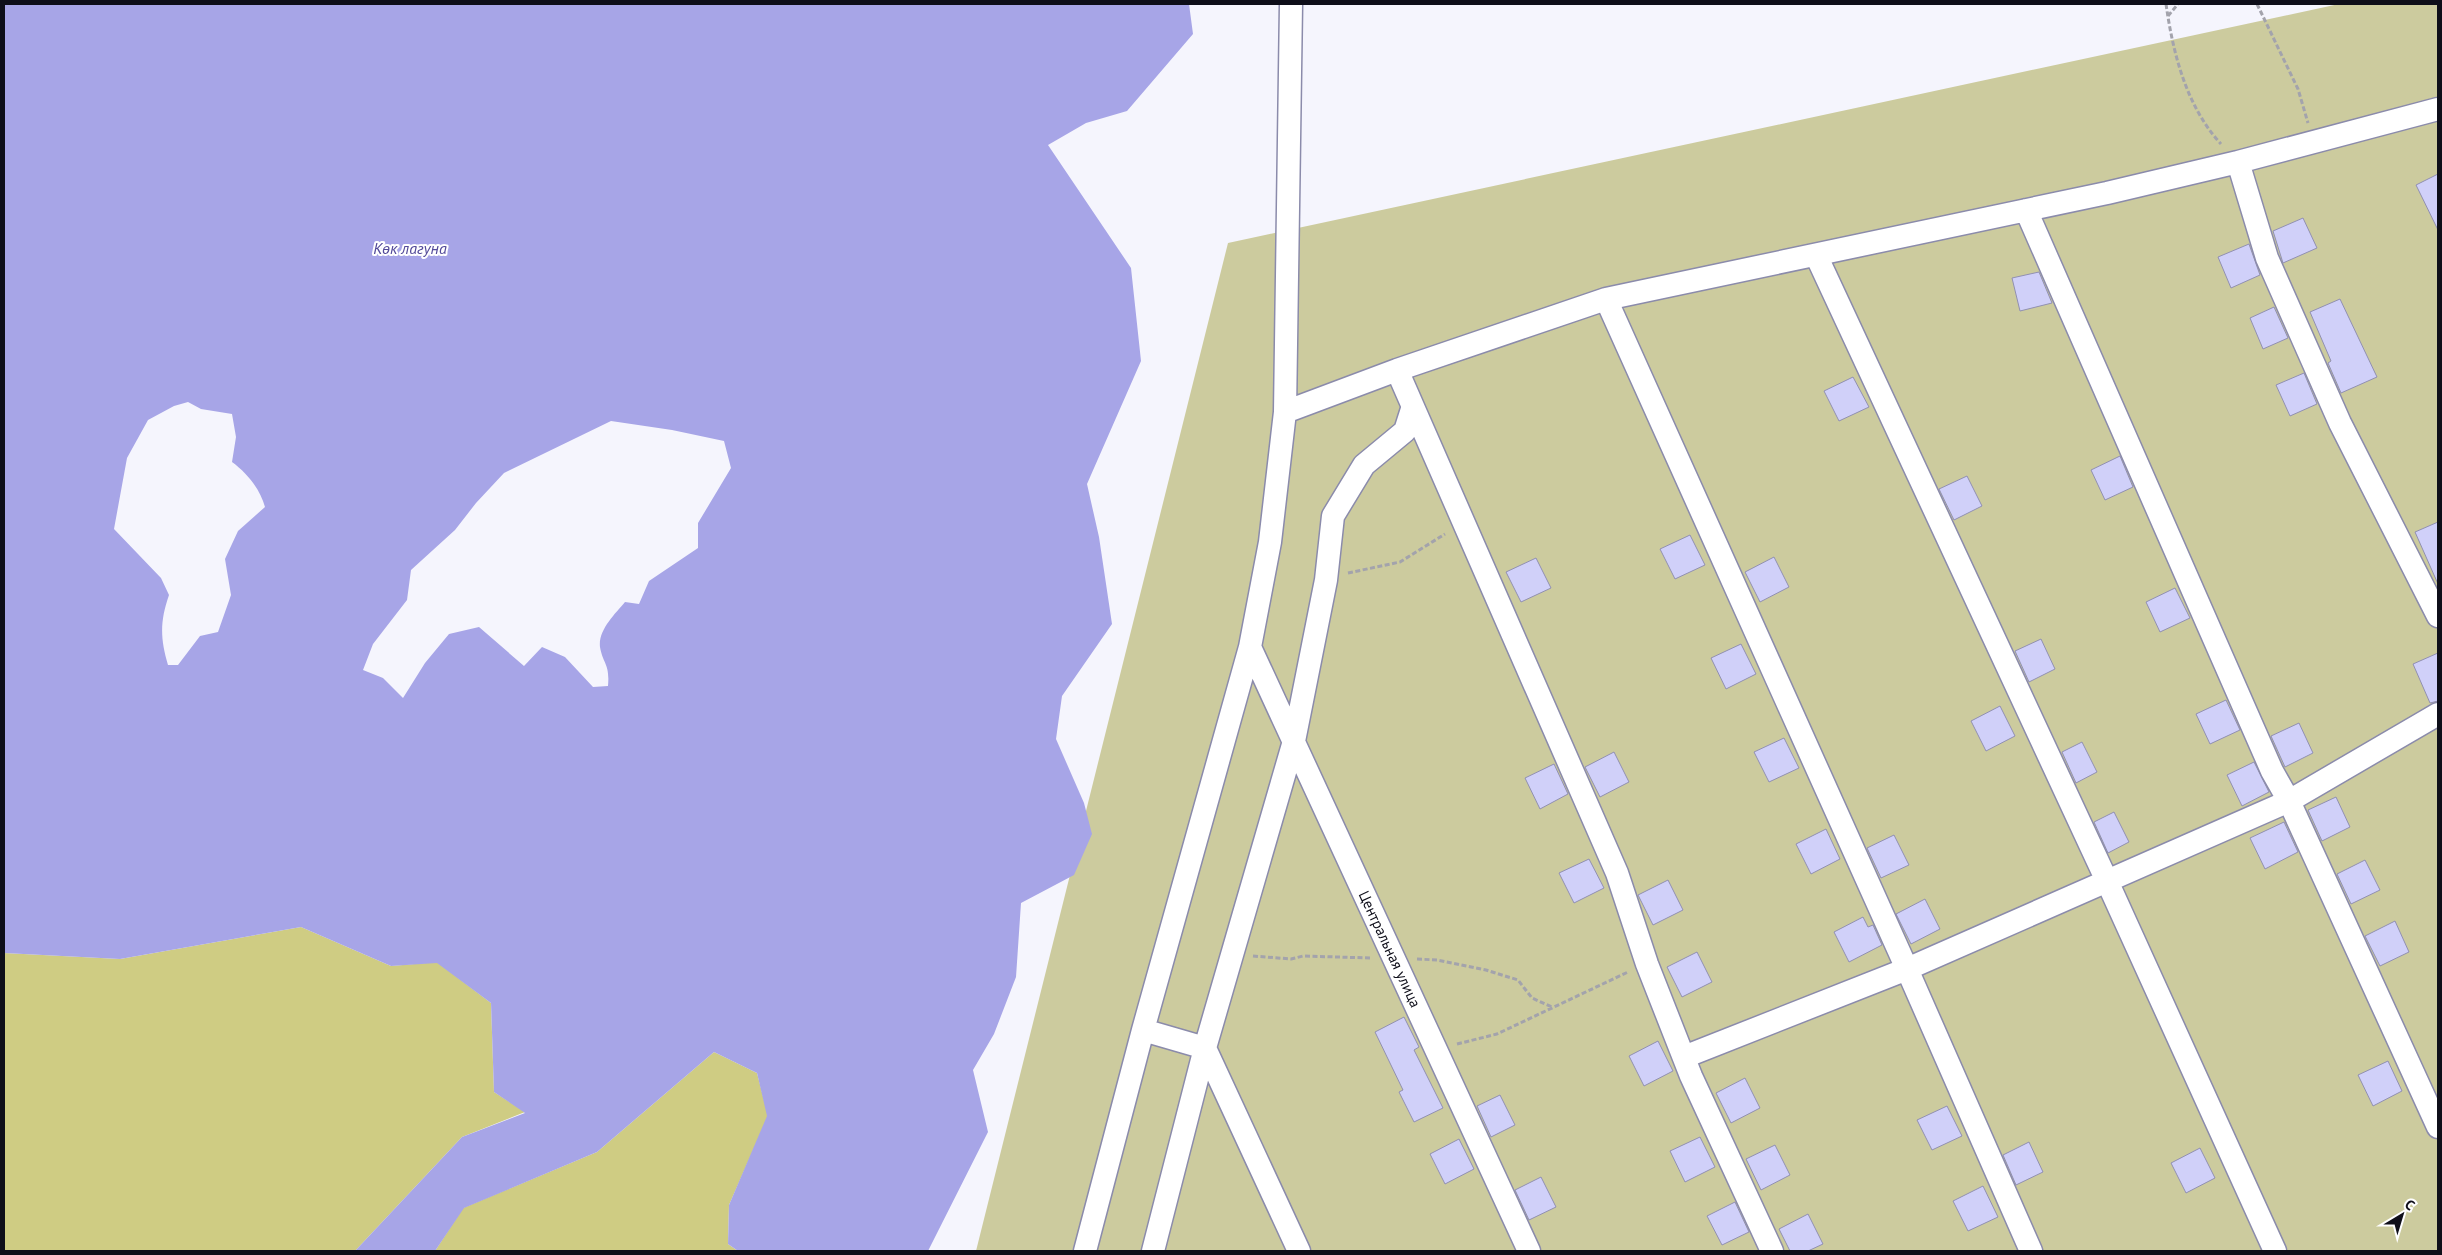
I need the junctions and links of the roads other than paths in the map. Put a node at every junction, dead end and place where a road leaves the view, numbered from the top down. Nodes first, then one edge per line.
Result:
1 (1292, 4) edge
2 (2436, 116) edge
3 (2238, 162) junction
4 (2026, 210) junction
5 (1816, 255) junction
6 (1606, 299) junction
7 (1396, 370) junction
8 (1412, 409) junction
9 (1285, 412) junction
10 (2438, 616) edge
11 (1250, 647) junction
12 (2438, 714) edge
13 (1294, 741) junction
14 (2289, 801) junction
15 (2107, 881) junction
16 (1907, 969) junction
17 (1143, 1030) junction
18 (1205, 1048) junction
19 (1684, 1057) junction
20 (2438, 1127) edge
21 (1085, 1251) edge
22 (1153, 1251) edge
23 (1299, 1251) edge
24 (1529, 1251) edge
25 (1772, 1251) edge
26 (2031, 1251) edge
27 (2275, 1251) edge

1 - 9 street
2 - 3 street
3 - 4 street
3 - 10 street
4 - 5 street
4 - 14 street
5 - 6 street
5 - 15 street
6 - 7 street
6 - 16 street
7 - 8 street
7 - 9 street
8 - 13 street
8 - 19 street
9 - 11 street
11 - 13 street, Центральная улица
11 - 17 street
12 - 14 street
13 - 18 street
13 - 24 street, Центральная улица
14 - 15 street
14 - 20 street
15 - 16 street
15 - 27 street
16 - 19 street
16 - 26 street
17 - 18 street
17 - 21 street
18 - 22 street
18 - 23 street
19 - 25 street

